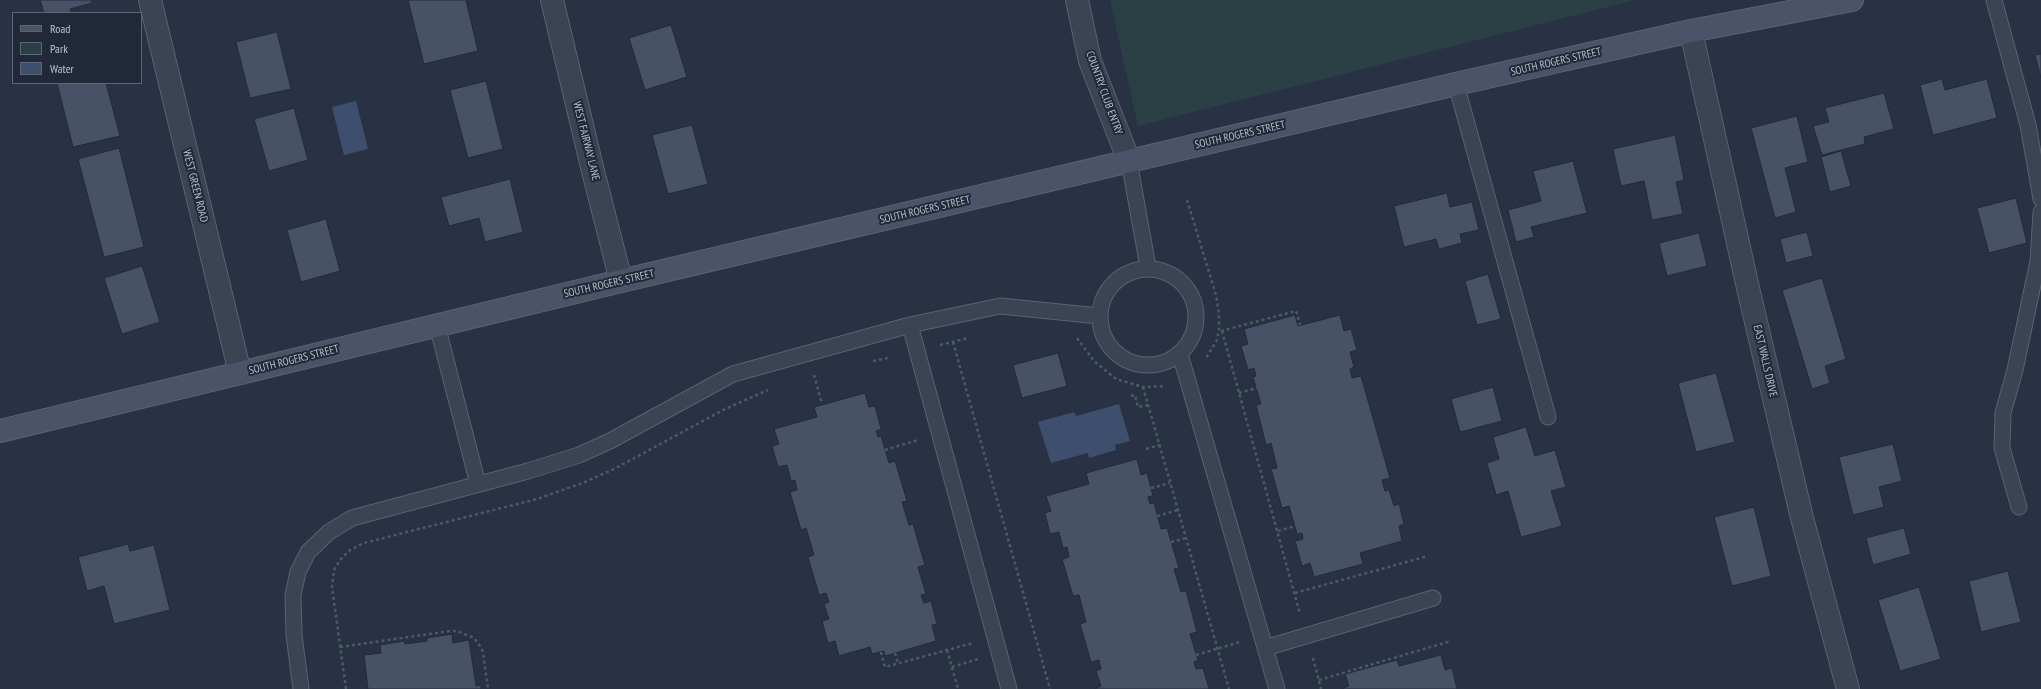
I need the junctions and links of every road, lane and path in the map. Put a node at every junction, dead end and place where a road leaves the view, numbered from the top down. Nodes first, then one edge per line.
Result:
1 (150, 0) edge
2 (552, 0) edge
3 (1077, 0) edge
4 (1852, 0) edge
5 (1994, 0) edge
6 (1691, 31) junction
7 (1456, 84) junction
8 (1129, 161) junction
9 (2041, 199) edge
10 (1186, 200) dead end
11 (2041, 212) edge
12 (1148, 268) junction
13 (621, 281) junction
14 (1099, 316) junction
15 (437, 325) junction
16 (1300, 325) dead end
17 (910, 326) junction
18 (1220, 331) junction
19 (975, 337) dead end
20 (1073, 337) dead end
21 (953, 342) junction
22 (939, 346) dead end
23 (1180, 354) junction
24 (888, 358) dead end
25 (866, 363) dead end
26 (1202, 364) dead end
27 (240, 373) junction
28 (821, 373) dead end
29 (814, 374) junction
30 (808, 376) dead end
31 (1166, 386) dead end
32 (774, 387) dead end
33 (1143, 387) junction
34 (1257, 388) dead end
35 (1239, 393) junction
36 (1130, 396) dead end
37 (822, 404) dead end
38 (1148, 405) junction
39 (1548, 417) dead end
40 (0, 431) edge
41 (916, 441) dead end
42 (1160, 445) junction
43 (1146, 449) dead end
44 (885, 450) dead end
45 (1170, 483) junction
46 (478, 484) junction
47 (1151, 488) dead end
48 (2019, 507) dead end
49 (1178, 510) junction
50 (1157, 516) dead end
51 (1295, 526) dead end
52 (1278, 531) junction
53 (1186, 538) junction
54 (1171, 542) dead end
55 (1428, 556) dead end
56 (1295, 593) junction
57 (1433, 598) dead end
58 (1302, 620) dead end
59 (1243, 641) dead end
60 (1451, 641) dead end
61 (968, 644) dead end
62 (340, 647) junction
63 (1265, 648) junction
64 (1217, 649) junction
65 (947, 650) junction
66 (881, 652) dead end
67 (895, 653) dead end
68 (1311, 653) dead end
69 (1196, 655) dead end
70 (898, 663) junction
71 (1319, 680) junction
72 (301, 689) edge
73 (346, 689) edge
74 (488, 689) edge
75 (958, 689) edge
76 (1009, 689) edge
77 (1050, 689) edge
78 (1229, 689) edge
79 (1277, 689) edge
80 (1322, 689) edge
81 (1848, 689) edge

1 - 27 street, WEST GREEN ROAD
2 - 13 street, WEST FAIRWAY LANE
3 - 8 street, COUNTRY CLUB ENTRY
4 - 6 street, SOUTH ROGERS STREET
5 - 9 lane
6 - 7 street, SOUTH ROGERS STREET
6 - 81 street, EAST WALLS DRIVE
7 - 8 street, SOUTH ROGERS STREET
7 - 39 lane
8 - 12 lane
8 - 13 street, SOUTH ROGERS STREET
10 - 18 path
11 - 48 lane
12 - 14 lane
12 - 23 lane
13 - 15 street, SOUTH ROGERS STREET
14 - 17 lane
14 - 23 lane
15 - 27 street, SOUTH ROGERS STREET
15 - 46 lane
16 - 18 path
17 - 46 lane
17 - 76 lane
18 - 26 path
18 - 35 path
19 - 21 path
20 - 33 path
21 - 22 path
21 - 77 path
23 - 63 lane
24 - 25 path
27 - 40 street, SOUTH ROGERS STREET
28 - 29 path
29 - 30 path
29 - 37 path
31 - 33 path
32 - 62 path
33 - 38 path
34 - 35 path
35 - 52 path
36 - 38 path
38 - 42 path
41 - 44 path
42 - 43 path
42 - 45 path
45 - 47 path
45 - 49 path
46 - 72 lane
49 - 50 path
49 - 53 path
51 - 52 path
52 - 56 path
53 - 54 path
53 - 64 path
55 - 56 path
56 - 58 path
57 - 63 lane
59 - 64 path
60 - 71 path
61 - 65 path
62 - 73 path
62 - 74 path
63 - 79 lane
64 - 69 path
64 - 78 path
65 - 70 path
65 - 75 path
66 - 70 path
67 - 70 path
68 - 71 path
71 - 80 path

